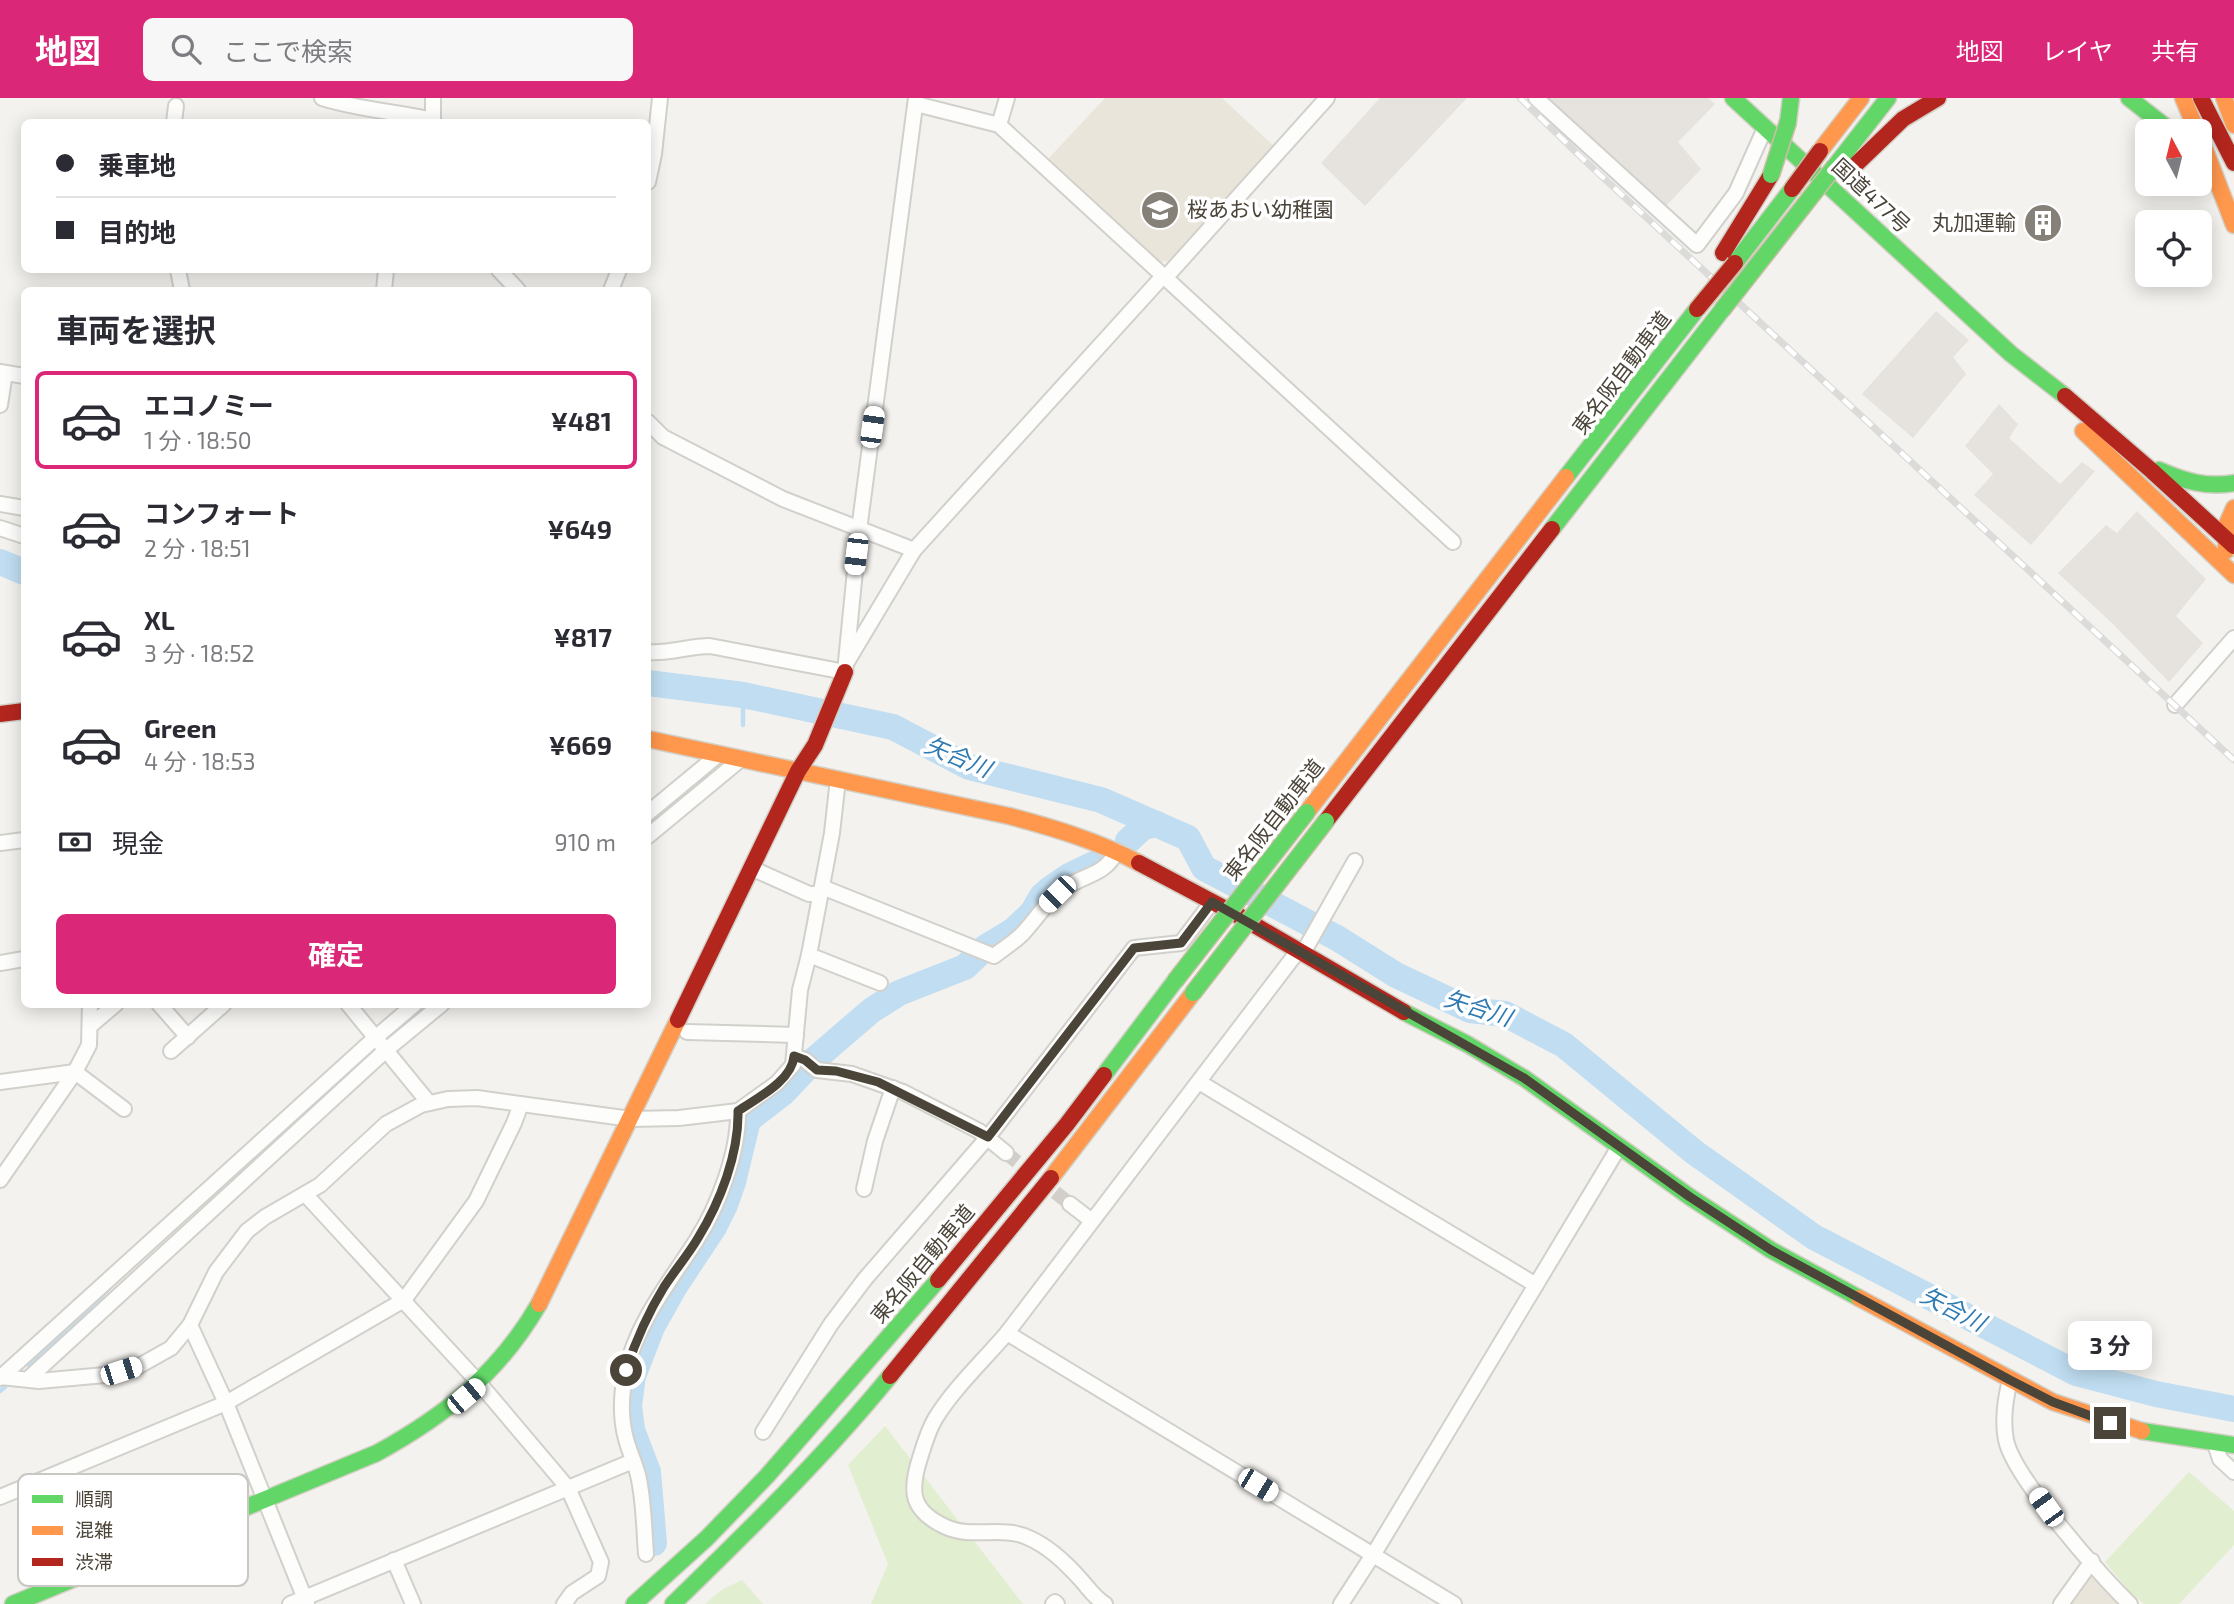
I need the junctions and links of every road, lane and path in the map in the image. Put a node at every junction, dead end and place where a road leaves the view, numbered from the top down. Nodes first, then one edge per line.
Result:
1 (322, 98) edge
2 (433, 98) edge
3 (660, 98) edge
4 (1007, 98) edge
5 (1327, 98) edge
6 (1536, 98) edge
7 (1733, 98) edge
8 (1791, 98) edge
9 (1861, 98) edge
10 (1888, 98) edge
11 (1938, 98) edge
12 (2129, 98) edge
13 (2183, 98) edge
14 (2201, 98) edge
15 (2224, 98) edge
16 (914, 100) edge
17 (176, 106) dead end
18 (174, 119) edge
19 (426, 119) edge
20 (433, 119) edge
21 (2157, 119) edge
22 (2192, 119) edge
23 (999, 125) junction
24 (2234, 125) edge
25 (1765, 128) junction
26 (2234, 163) edge
27 (651, 168) edge
28 (2212, 169) edge
29 (1840, 170) junction
30 (2212, 190) edge
31 (2234, 227) edge
32 (1729, 258) junction
33 (502, 273) edge
34 (1165, 276) junction
35 (515, 287) edge
36 (2011, 354) junction
37 (3, 372) edge
38 (21, 375) edge
39 (0, 405) edge
40 (651, 425) edge
41 (2132, 454) junction
42 (2234, 483) edge
43 (0, 504) edge
44 (21, 508) edge
45 (2234, 509) edge
46 (0, 528) edge
47 (859, 530) junction
48 (21, 535) edge
49 (2229, 541) edge
50 (1453, 542) dead end
51 (914, 550) junction
52 (2233, 574) edge
53 (2234, 638) edge
54 (651, 652) edge
55 (846, 668) junction
56 (2175, 705) dead end
57 (21, 711) edge
58 (0, 714) edge
59 (651, 740) edge
60 (718, 755) junction
61 (741, 759) junction
62 (797, 771) junction
63 (838, 779) junction
64 (651, 811) edge
65 (651, 834) edge
66 (21, 840) edge
67 (0, 843) edge
68 (1117, 851) junction
69 (1355, 861) dead end
70 (751, 869) junction
71 (821, 890) junction
72 (1212, 902) junction
73 (1303, 950) junction
74 (809, 955) junction
75 (21, 960) edge
76 (0, 963) edge
77 (880, 983) dead end
78 (90, 1008) edge
79 (111, 1008) edge
80 (163, 1008) edge
81 (220, 1008) edge
82 (351, 1008) edge
83 (412, 1008) edge
84 (436, 1008) edge
85 (90, 1026) junction
86 (687, 1032) dead end
87 (796, 1035) junction
88 (188, 1037) junction
89 (381, 1045) junction
90 (171, 1051) dead end
91 (805, 1061) junction
92 (75, 1072) junction
93 (0, 1082) edge
94 (1199, 1082) junction
95 (893, 1088) junction
96 (429, 1103) junction
97 (521, 1104) junction
98 (124, 1109) dead end
99 (738, 1111) junction
100 (631, 1119) junction
101 (988, 1137) junction
102 (1619, 1147) junction
103 (1006, 1153) tunnel mouth
104 (0, 1180) edge
105 (864, 1189) dead end
106 (305, 1194) junction
107 (1070, 1204) tunnel mouth
108 (1092, 1221) junction
109 (1536, 1285) junction
110 (404, 1300) junction
111 (190, 1325) junction
112 (1007, 1333) junction
113 (0, 1378) edge
114 (28, 1379) junction
115 (2010, 1380) junction
116 (480, 1384) junction
117 (226, 1403) junction
118 (763, 1432) dead end
119 (2215, 1444) junction
120 (2234, 1445) edge
121 (634, 1461) junction
122 (2234, 1472) edge
123 (55, 1474) edge
124 (568, 1488) junction
125 (18, 1490) edge
126 (0, 1497) edge
127 (264, 1501) junction
128 (248, 1508) edge
129 (646, 1554) dead end
130 (1372, 1554) junction
131 (394, 1560) junction
132 (2091, 1561) junction
133 (57, 1586) edge
134 (306, 1601) edge
135 (13, 1604) edge
136 (290, 1604) edge
137 (413, 1604) edge
138 (564, 1604) edge
139 (634, 1604) edge
140 (673, 1604) edge
141 (1105, 1604) edge
142 (1341, 1604) edge
143 (1454, 1604) edge
144 (2061, 1604) edge
145 (2130, 1604) edge

1 - 19 street
2 - 20 street
3 - 27 street
4 - 23 street
5 - 34 street
6 - 25 street
7 - 25 main road, 国道477号
8 - 32 main road, bridge
9 - 32 main road, bridge
10 - 29 main road, 東名阪自動車道
11 - 29 main road
12 - 21 main road
13 - 22 main road
14 - 26 main road
15 - 24 main road
16 - 23 street
16 - 47 street
17 - 18 street
23 - 34 street
25 - 36 main road, 国道477号
28 - 31 main road
29 - 140 main road, 東名阪自動車道, bridge
30 - 31 main road
32 - 139 main road, 東名阪自動車道, bridge
33 - 35 street
34 - 50 street
34 - 51 street
36 - 41 main road, 国道477号
36 - 52 main road, 国道477号
37 - 38 street
37 - 39 street
40 - 47 street
41 - 42 main road
41 - 49 main road, 国道477号
43 - 44 street
45 - 49 main road
46 - 48 street
47 - 51 street
47 - 55 street
49 - 52 main road
51 - 55 street
53 - 56 street
54 - 55 street
55 - 62 main road
57 - 58 main road
59 - 60 main road
60 - 61 main road
60 - 64 street
61 - 62 main road
61 - 65 street
62 - 63 main road
62 - 70 main road
63 - 68 main road
63 - 71 street
66 - 67 street
68 - 71 street
68 - 72 main road
69 - 73 street
70 - 71 street
70 - 100 main road
71 - 74 street
72 - 73 main road
72 - 101 street
73 - 94 street
73 - 102 main road
74 - 77 street
74 - 87 street
75 - 76 street
78 - 85 street
79 - 85 street
80 - 88 street
81 - 88 street
82 - 89 street
83 - 89 street
84 - 89 street
85 - 92 street
86 - 87 street
87 - 91 street
88 - 90 street
89 - 96 street
89 - 113 street
89 - 114 street
91 - 95 street
91 - 99 street
92 - 93 street
92 - 98 street
92 - 104 street
94 - 108 street
94 - 109 street
95 - 101 street
95 - 105 street
96 - 97 street
96 - 106 street
97 - 100 street
97 - 110 street
99 - 100 street
99 - 121 street
100 - 116 main road
101 - 103 street
101 - 118 street
102 - 109 street
102 - 115 main road
106 - 110 street
106 - 111 street
107 - 108 street
108 - 112 street
109 - 130 street
110 - 116 street
110 - 117 street
111 - 114 street
111 - 117 street
112 - 130 street
112 - 141 street
113 - 114 street
115 - 119 main road
115 - 132 street
116 - 124 street
116 - 127 main road
117 - 123 street
117 - 127 street
119 - 120 main road
119 - 122 street
121 - 124 street
121 - 129 street
124 - 131 street
124 - 138 street
125 - 126 street
127 - 128 main road
127 - 134 street
130 - 142 street
130 - 143 street
131 - 134 street
131 - 137 street
132 - 144 street
132 - 145 street
133 - 135 main road
134 - 136 street

